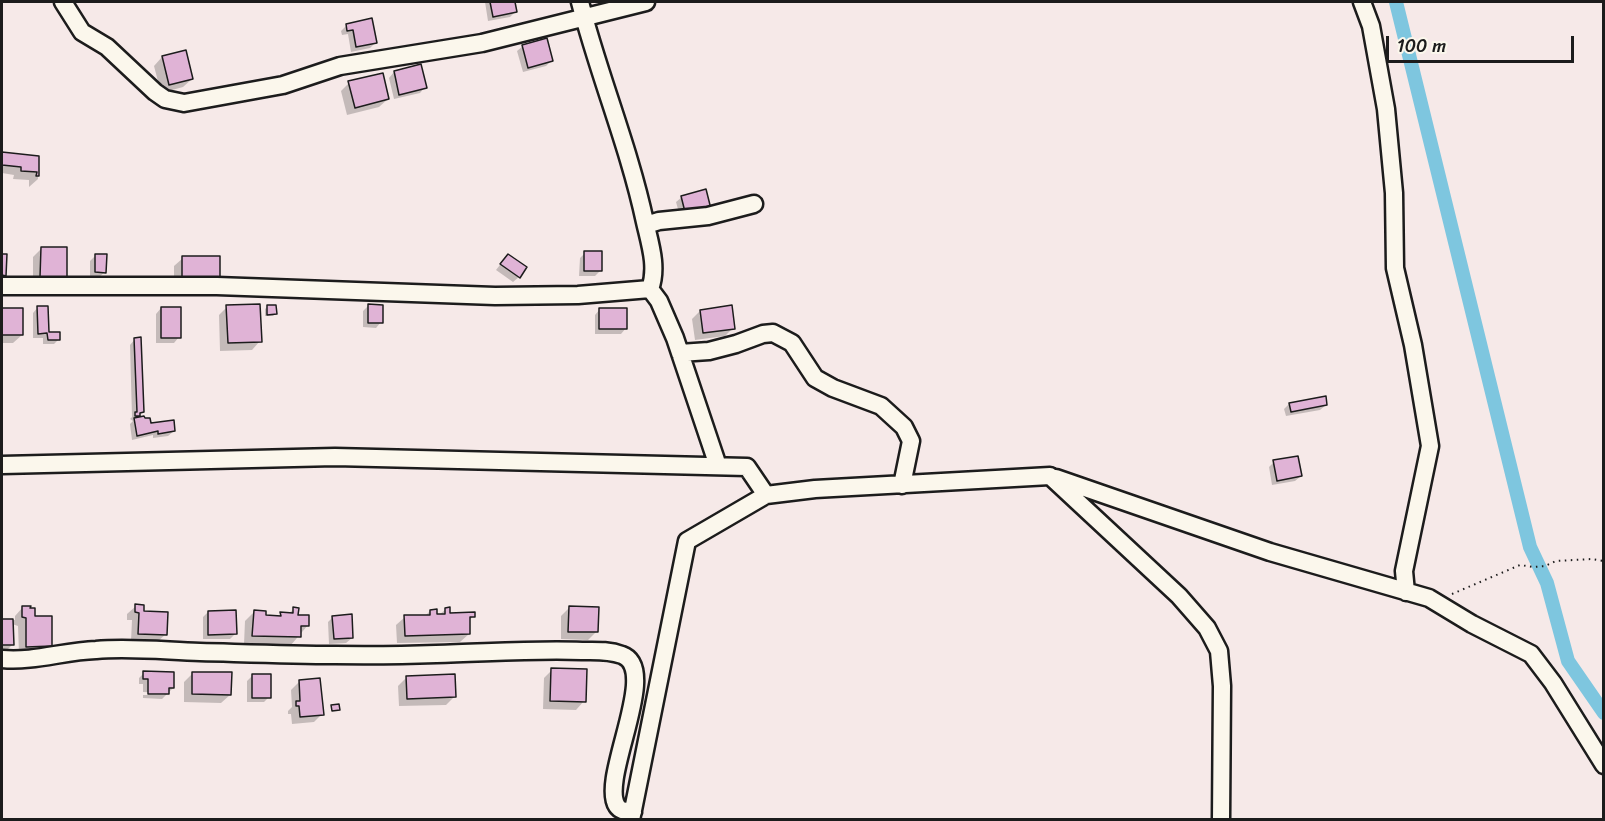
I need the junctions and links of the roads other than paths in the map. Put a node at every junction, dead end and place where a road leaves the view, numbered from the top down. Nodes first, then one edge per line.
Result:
1 (63, 2) edge
2 (646, 2) edge
3 (1362, 2) edge
4 (582, 9) edge
5 (754, 204) dead end
6 (646, 225) junction
7 (2, 286) edge
8 (650, 289) junction
9 (680, 353) junction
10 (2, 465) edge
11 (718, 466) junction
12 (1050, 476) junction
13 (903, 485) junction
14 (766, 495) junction
15 (1406, 592) junction
16 (2, 659) edge
17 (1604, 765) edge
18 (632, 816) edge
19 (1221, 819) edge

1 - 4 street
2 - 4 street
3 - 15 street
4 - 6 street
5 - 6 street
6 - 8 street
7 - 8 street
8 - 9 street
9 - 11 street
9 - 13 street
10 - 11 street
11 - 14 street
12 - 13 street
12 - 15 street
12 - 19 street
13 - 14 street
14 - 18 street
15 - 17 street
16 - 18 street

